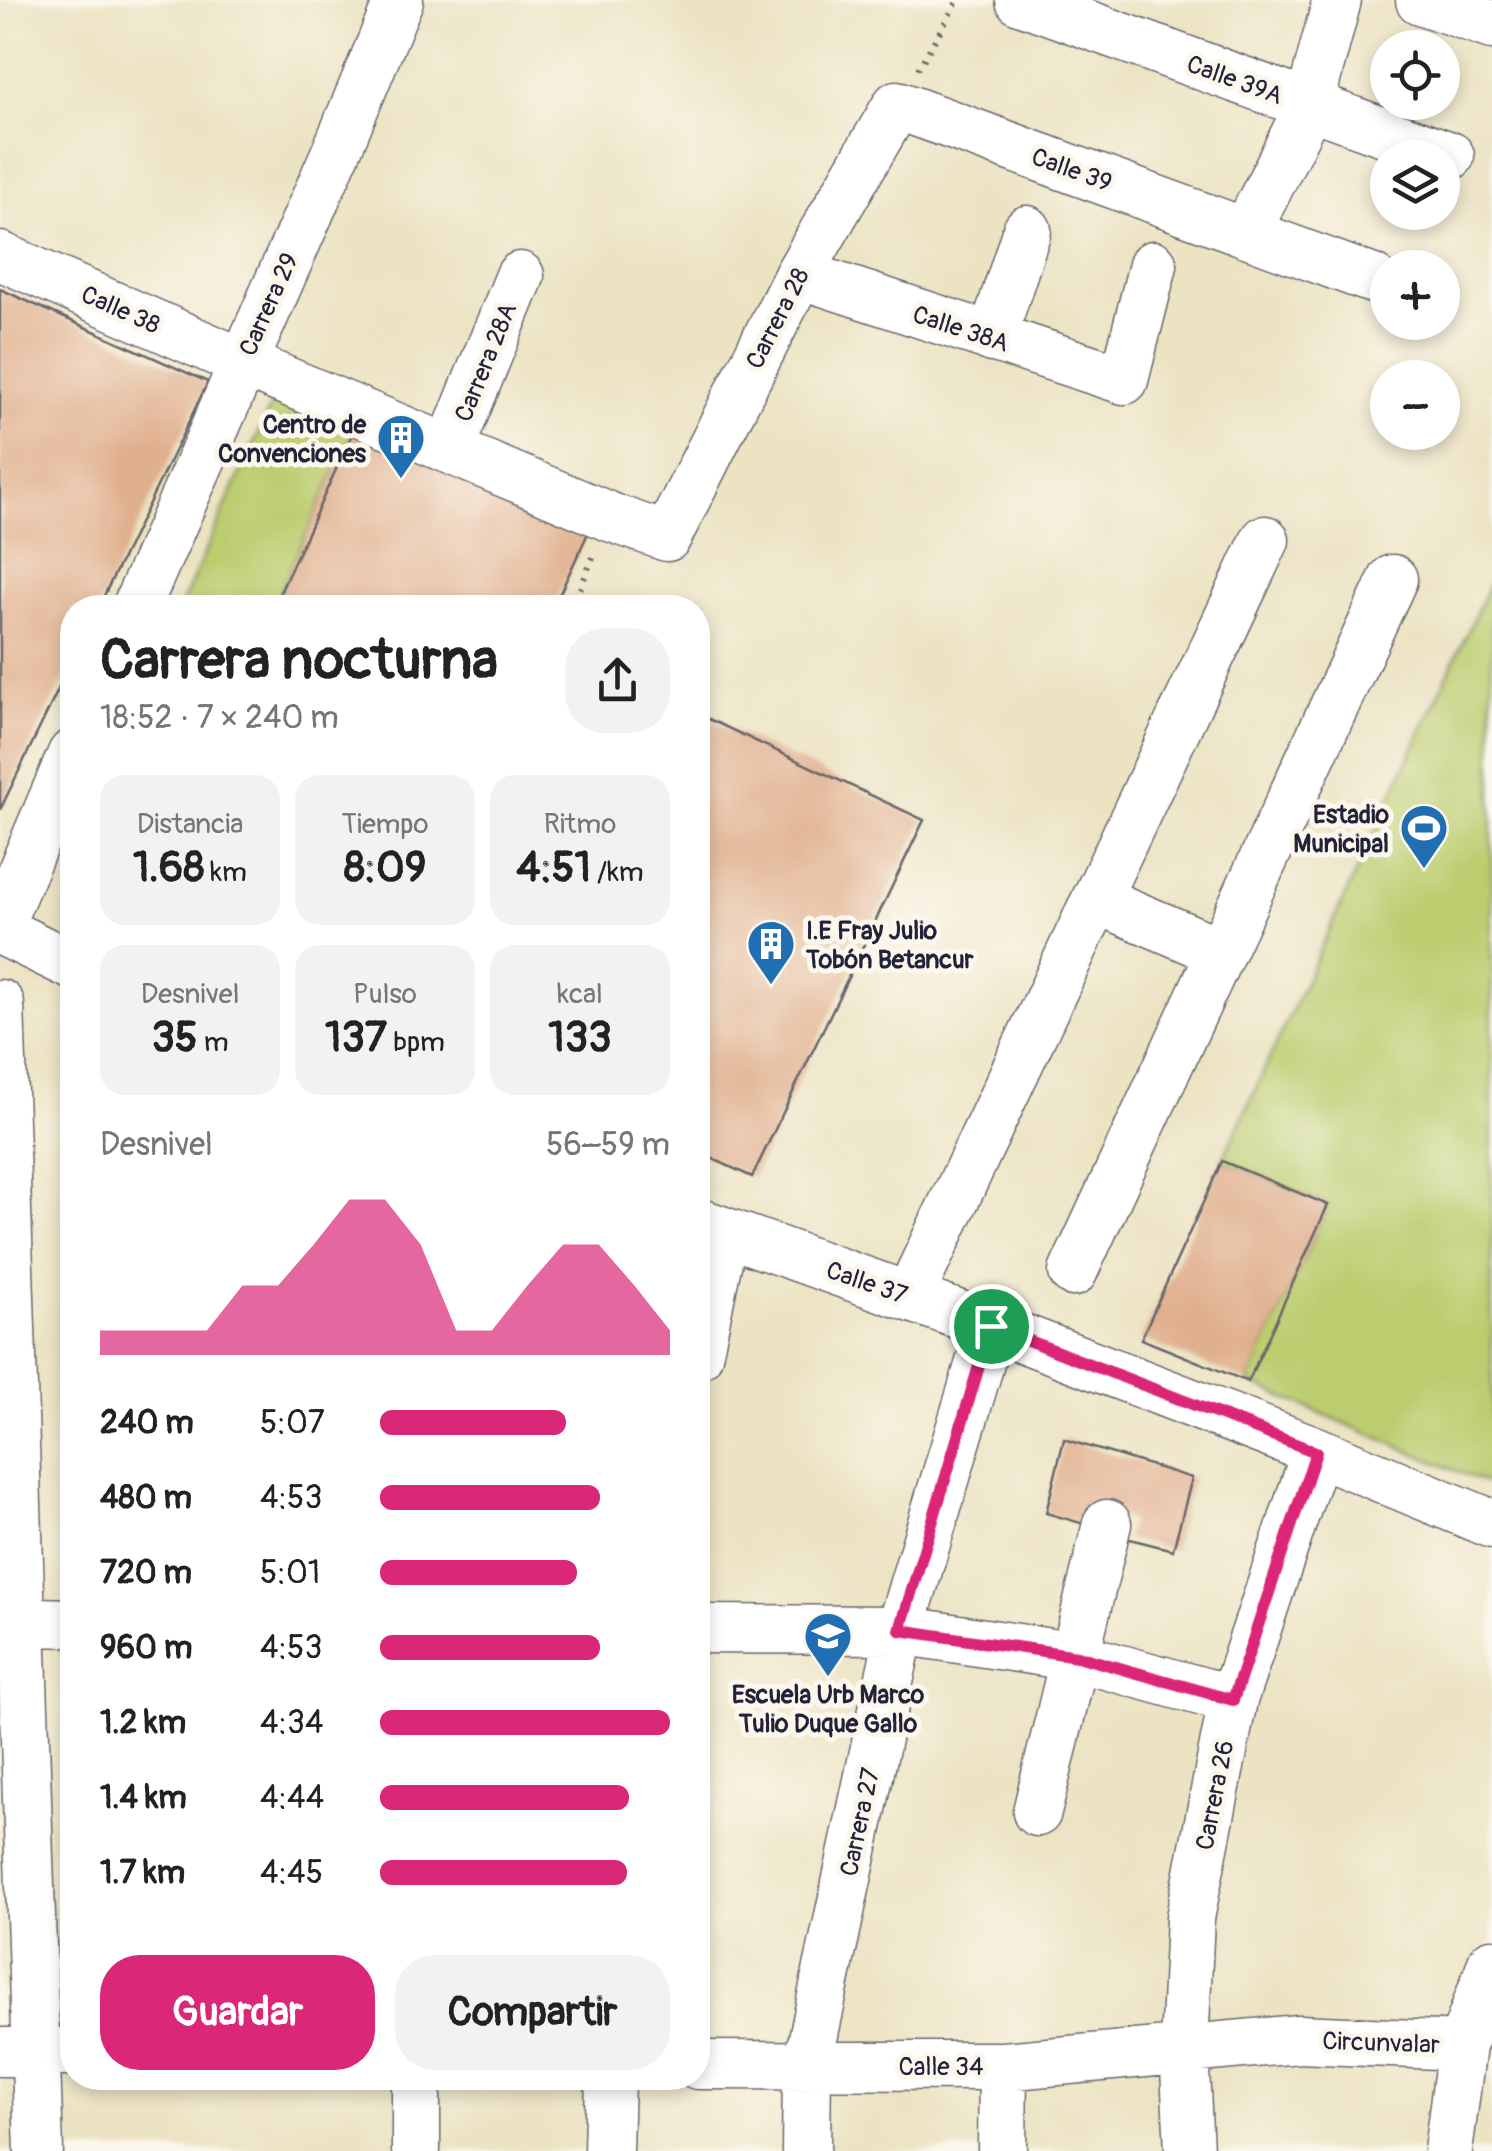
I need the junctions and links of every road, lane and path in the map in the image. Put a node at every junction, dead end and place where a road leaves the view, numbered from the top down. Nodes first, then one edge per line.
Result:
1 (399, 0) edge
2 (958, 0) edge
3 (1020, 0) edge
4 (1336, 0) edge
5 (1420, 0) edge
6 (1492, 25) edge
7 (898, 105) junction
8 (1309, 106) junction
9 (1405, 140) edge
10 (1027, 230) dead end
11 (1246, 233) junction
12 (0, 256) edge
13 (1152, 265) dead end
14 (799, 274) junction
15 (520, 276) dead end
16 (1370, 277) edge
17 (992, 338) junction
18 (242, 362) junction
19 (450, 448) junction
20 (610, 517) junction
21 (667, 537) joint
22 (1265, 540) dead end
23 (1392, 579) dead end
24 (142, 595) edge
25 (577, 595) edge
26 (60, 783) edge
27 (1096, 899) junction
28 (0, 926) edge
29 (1220, 952) junction
30 (60, 958) edge
31 (0, 1004) edge
32 (711, 1227) edge
33 (4, 1246) edge
34 (1074, 1272) dead end
35 (909, 1297) junction
36 (991, 1326) junction
37 (1316, 1452) junction
38 (1107, 1524) dead end
39 (1492, 1524) edge
40 (11, 1621) edge
41 (60, 1623) edge
42 (710, 1628) edge
43 (900, 1630) junction
44 (1077, 1656) junction
45 (1233, 1700) junction
46 (1037, 1812) dead end
47 (1492, 1964) edge
48 (1462, 2046) junction
49 (1184, 2048) junction
50 (36, 2052) edge
51 (710, 2065) edge
52 (1002, 2066) junction
53 (807, 2067) junction
54 (416, 2090) edge
55 (610, 2090) edge
56 (39, 2151) edge
57 (416, 2151) edge
58 (608, 2151) edge
59 (806, 2151) edge
60 (1002, 2151) edge
61 (1189, 2151) edge
62 (1448, 2151) edge

1 - 18 street, Carrera 29
2 - 7 path
3 - 8 street, Calle 39A
4 - 8 street
5 - 6 street
7 - 11 street, Calle 39
7 - 14 street, Carrera 28
8 - 9 street, Calle 39A
8 - 11 street
10 - 17 street
11 - 16 street, Calle 39
12 - 18 street, Calle 38
13 - 17 street, Calle 38A
14 - 17 street, Calle 38A
14 - 21 street, Carrera 28
15 - 19 street, Carrera 28A
18 - 19 street, Calle 38
18 - 24 street, Carrera 29
19 - 20 street, Calle 38
20 - 21 street, Calle 38
20 - 25 path
22 - 27 street
23 - 29 street
26 - 28 street
27 - 29 street
27 - 35 street
28 - 30 street
29 - 34 street
31 - 33 street
32 - 35 street, Calle 37
33 - 40 street
35 - 36 street, Calle 37
36 - 37 street, Calle 37
36 - 43 street, Carrera 27
37 - 39 street, Calle 37
37 - 45 street, Carrera 26
38 - 44 street
40 - 41 street
40 - 50 street
42 - 43 street
43 - 44 street
43 - 53 street, Carrera 27
44 - 45 street
44 - 46 street
45 - 49 street, Carrera 26
47 - 48 street
48 - 49 street, Circunvalar
48 - 62 street
49 - 52 street, Calle 34
49 - 61 street, Carrera 26
50 - 56 street
51 - 53 street, Calle 34
52 - 53 street, Calle 34
52 - 60 street
53 - 59 street, Carrera 27
54 - 57 street
55 - 58 street

